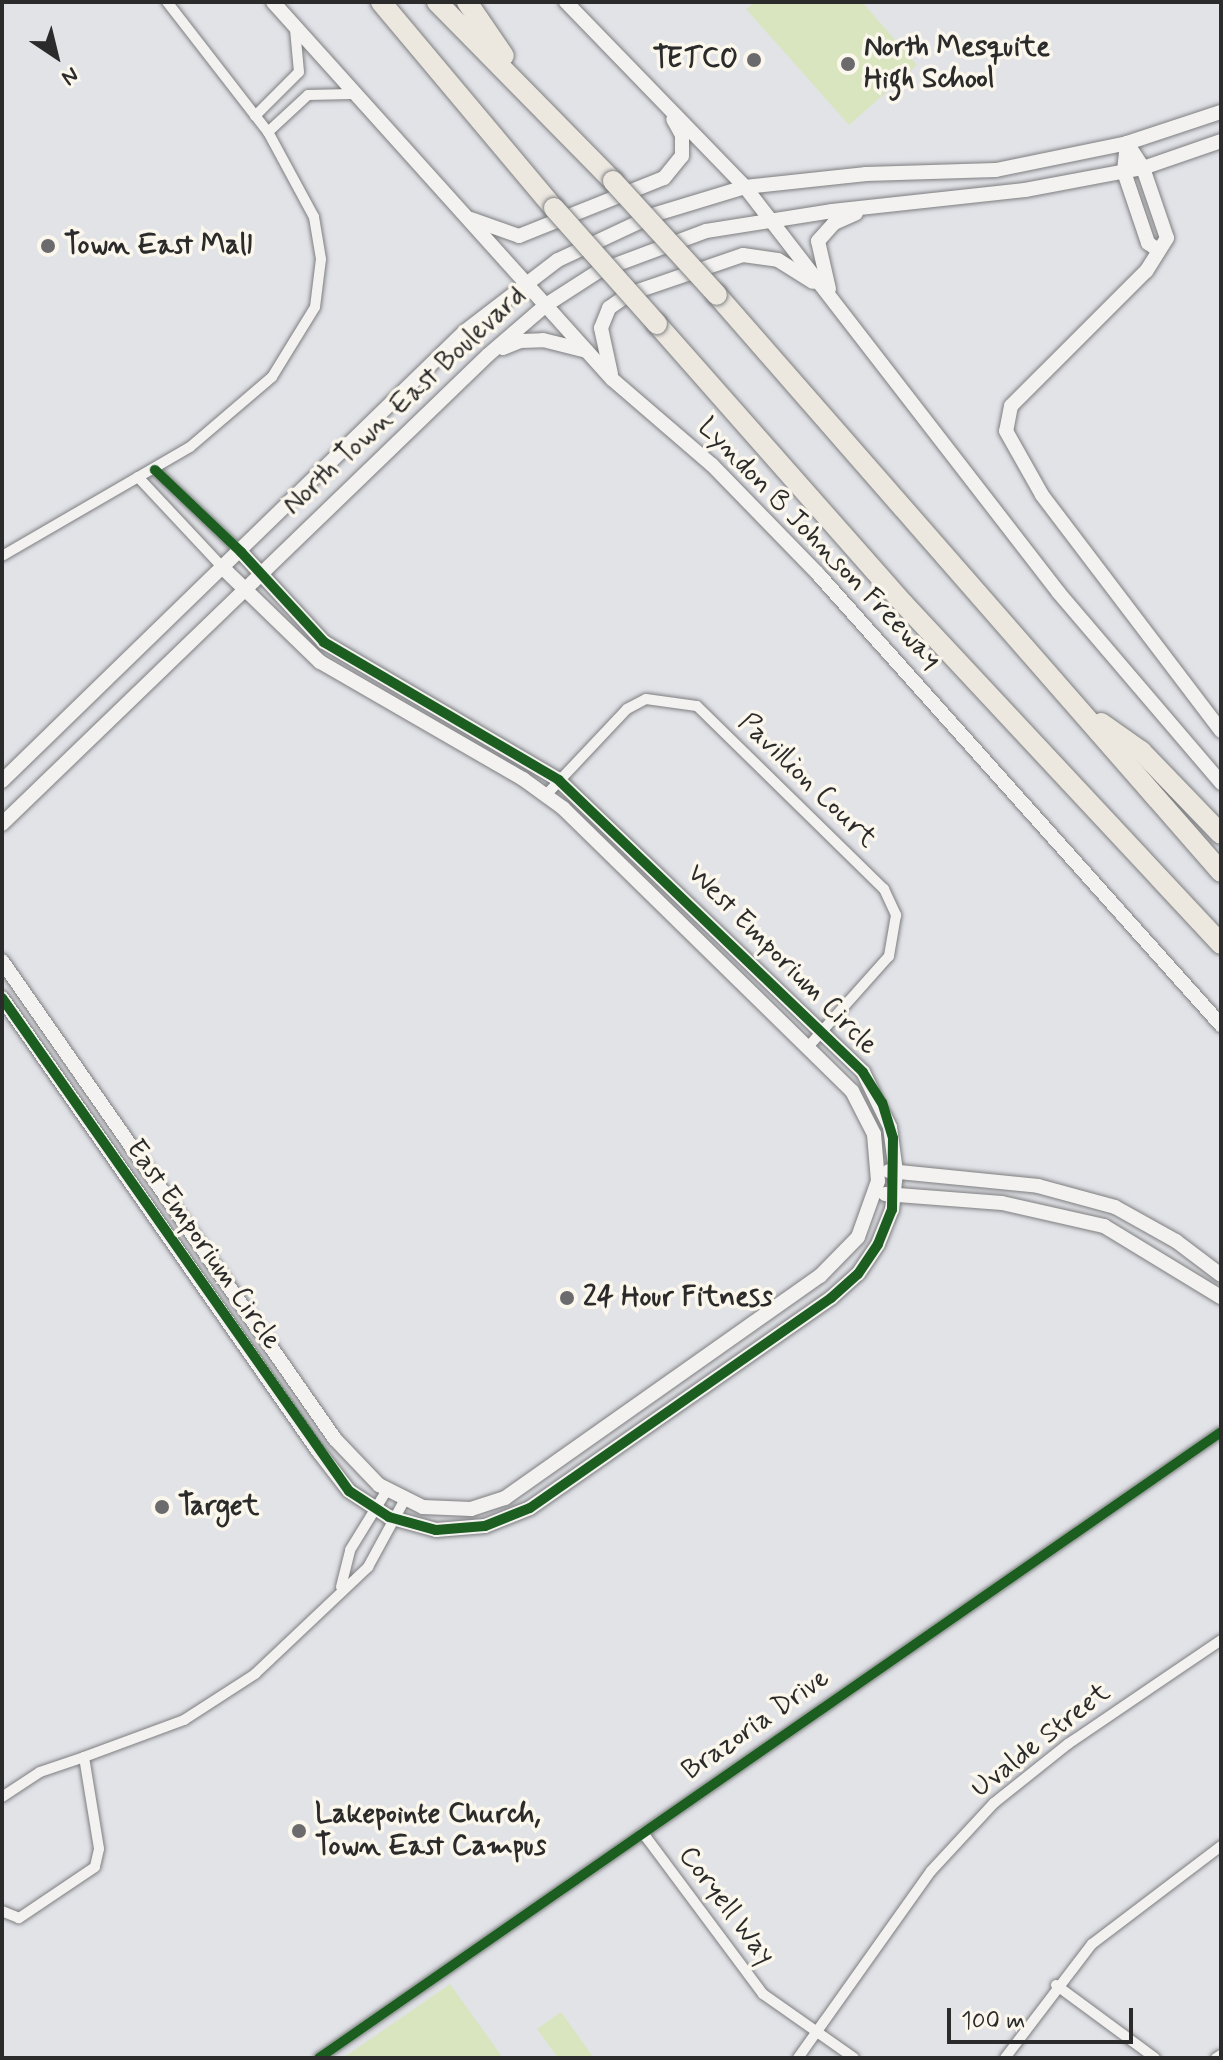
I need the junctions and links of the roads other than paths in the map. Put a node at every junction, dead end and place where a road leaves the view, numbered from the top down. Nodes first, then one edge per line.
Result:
1 (167, 2) edge
2 (273, 2) edge
3 (381, 2) edge
4 (437, 2) edge
5 (467, 2) edge
6 (566, 2) edge
7 (295, 29) junction
8 (655, 92) junction
9 (351, 94) junction
10 (536, 102) junction
11 (1221, 112) edge
12 (255, 116) junction
13 (268, 132) junction
14 (1221, 141) edge
15 (1127, 143) junction
16 (1143, 168) junction
17 (1124, 172) junction
18 (745, 187) junction
19 (873, 206) junction
20 (467, 217) junction
21 (770, 219) junction
22 (1158, 250) junction
23 (524, 282) junction
24 (823, 289) junction
25 (546, 305) junction
26 (835, 305) junction
27 (587, 352) junction
28 (488, 355) junction
29 (612, 379) junction
30 (155, 470) junction
31 (138, 477) junction
32 (241, 552) junction
33 (2, 556) edge
34 (224, 569) junction
35 (260, 572) junction
36 (243, 588) junction
37 (1068, 699) junction
38 (422, 701) junction
39 (413, 717) junction
40 (1221, 731) edge
41 (559, 780) junction
42 (2, 781) edge
43 (1221, 783) edge
44 (545, 796) junction
45 (2, 824) edge
46 (1221, 834) edge
47 (1221, 872) edge
48 (692, 904) junction
49 (677, 920) junction
50 (1221, 944) edge
51 (2, 961) edge
52 (2, 998) edge
53 (1221, 1025) edge
54 (821, 1031) junction
55 (808, 1047) junction
56 (86, 1080) junction
57 (67, 1092) junction
58 (877, 1170) junction
59 (896, 1172) junction
60 (1053, 1190) junction
61 (876, 1193) junction
62 (894, 1194) junction
63 (175, 1208) junction
64 (1047, 1211) junction
65 (157, 1221) junction
66 (1221, 1275) edge
67 (1221, 1297) edge
68 (711, 1353) junction
69 (286, 1367) junction
70 (724, 1373) junction
71 (268, 1379) junction
72 (1221, 1432) edge
73 (585, 1443) junction
74 (597, 1461) junction
75 (387, 1490) junction
76 (405, 1499) junction
77 (374, 1510) junction
78 (393, 1519) junction
79 (341, 1587) junction
80 (1221, 1640) edge
81 (84, 1757) junction
82 (2, 1797) edge
83 (643, 1833) junction
84 (1221, 1846) edge
85 (2, 1911) edge
86 (1056, 1985) junction
87 (817, 2031) junction
88 (319, 2058) edge
89 (798, 2058) edge
90 (854, 2058) edge
91 (1005, 2058) edge
92 (1155, 2058) edge

1 - 12 street
2 - 7 street, Lyndon B Johnson Freeway
3 - 50 highway, Lyndon B Johnson Freeway, bridge
4 - 10 highway
5 - 10 highway
6 - 8 street
7 - 9 street, Lyndon B Johnson Freeway
7 - 12 street
8 - 18 street
8 - 20 street
9 - 13 street
9 - 20 street, Lyndon B Johnson Freeway
10 - 37 highway, bridge
11 - 15 street, North Town East Boulevard
12 - 13 street
13 - 30 street
14 - 16 street, North Town East Boulevard
15 - 16 street
15 - 17 street
15 - 18 street, North Town East Boulevard
16 - 17 street, North Town East Boulevard
16 - 22 street
17 - 19 street, North Town East Boulevard
17 - 22 street
18 - 21 street
18 - 23 street, North Town East Boulevard
19 - 21 street, North Town East Boulevard
19 - 26 street
20 - 23 street, Lyndon B Johnson Freeway
21 - 24 street
21 - 25 street, North Town East Boulevard
22 - 40 street
23 - 25 street, Lyndon B Johnson Freeway
23 - 32 street, North Town East Boulevard
24 - 26 street
24 - 29 street
25 - 27 street, Lyndon B Johnson Freeway
25 - 28 street, North Town East Boulevard
26 - 43 street
27 - 28 street
27 - 29 street, Lyndon B Johnson Freeway
28 - 35 street, North Town East Boulevard
29 - 53 street, Lyndon B Johnson Freeway
30 - 31 street
30 - 32 street
31 - 33 street
31 - 34 street
32 - 34 street, North Town East Boulevard
32 - 35 street, West Emporium Circle
34 - 36 street, West Emporium Circle
34 - 42 street, North Town East Boulevard
35 - 36 street, North Town East Boulevard
35 - 38 street, West Emporium Circle
36 - 39 street, West Emporium Circle
36 - 45 street, North Town East Boulevard
37 - 46 highway
37 - 47 highway
38 - 39 street
38 - 41 street, West Emporium Circle
39 - 44 street, West Emporium Circle
41 - 44 street, Pavillion Court
41 - 48 street, West Emporium Circle
41 - 54 street, Pavillion Court
44 - 49 street, West Emporium Circle
48 - 49 street
48 - 54 street, West Emporium Circle
49 - 55 street, West Emporium Circle
51 - 56 street, East Emporium Circle
52 - 57 street, East Emporium Circle
54 - 55 street, Pavillion Court
54 - 59 street, West Emporium Circle
55 - 58 street, West Emporium Circle
56 - 57 street
56 - 63 street, East Emporium Circle
57 - 65 street, East Emporium Circle
58 - 59 street
58 - 61 street, West Emporium Circle
59 - 60 street
59 - 62 street, West Emporium Circle
60 - 64 street
60 - 66 street
61 - 62 street
61 - 68 street, West Emporium Circle
62 - 64 street
62 - 70 street, West Emporium Circle
63 - 65 street
63 - 69 street, East Emporium Circle
64 - 67 street
65 - 71 street, East Emporium Circle
68 - 70 street
68 - 73 street, West Emporium Circle
69 - 71 street
69 - 75 street, East Emporium Circle
70 - 74 street, West Emporium Circle
71 - 77 street, East Emporium Circle
72 - 83 street, Brazoria Drive
73 - 74 street
73 - 76 street, West Emporium Circle
74 - 78 street, West Emporium Circle
75 - 76 street, West Emporium Circle
75 - 77 street
76 - 78 street
77 - 78 street, West Emporium Circle
77 - 79 street
78 - 79 street
79 - 81 street
80 - 87 street, Uvalde Street
81 - 82 street
81 - 85 street
83 - 87 street, Coryell Way
83 - 88 street, Brazoria Drive
84 - 86 street
86 - 91 street
86 - 92 street
87 - 89 street, Uvalde Street
87 - 90 street, Coryell Way

